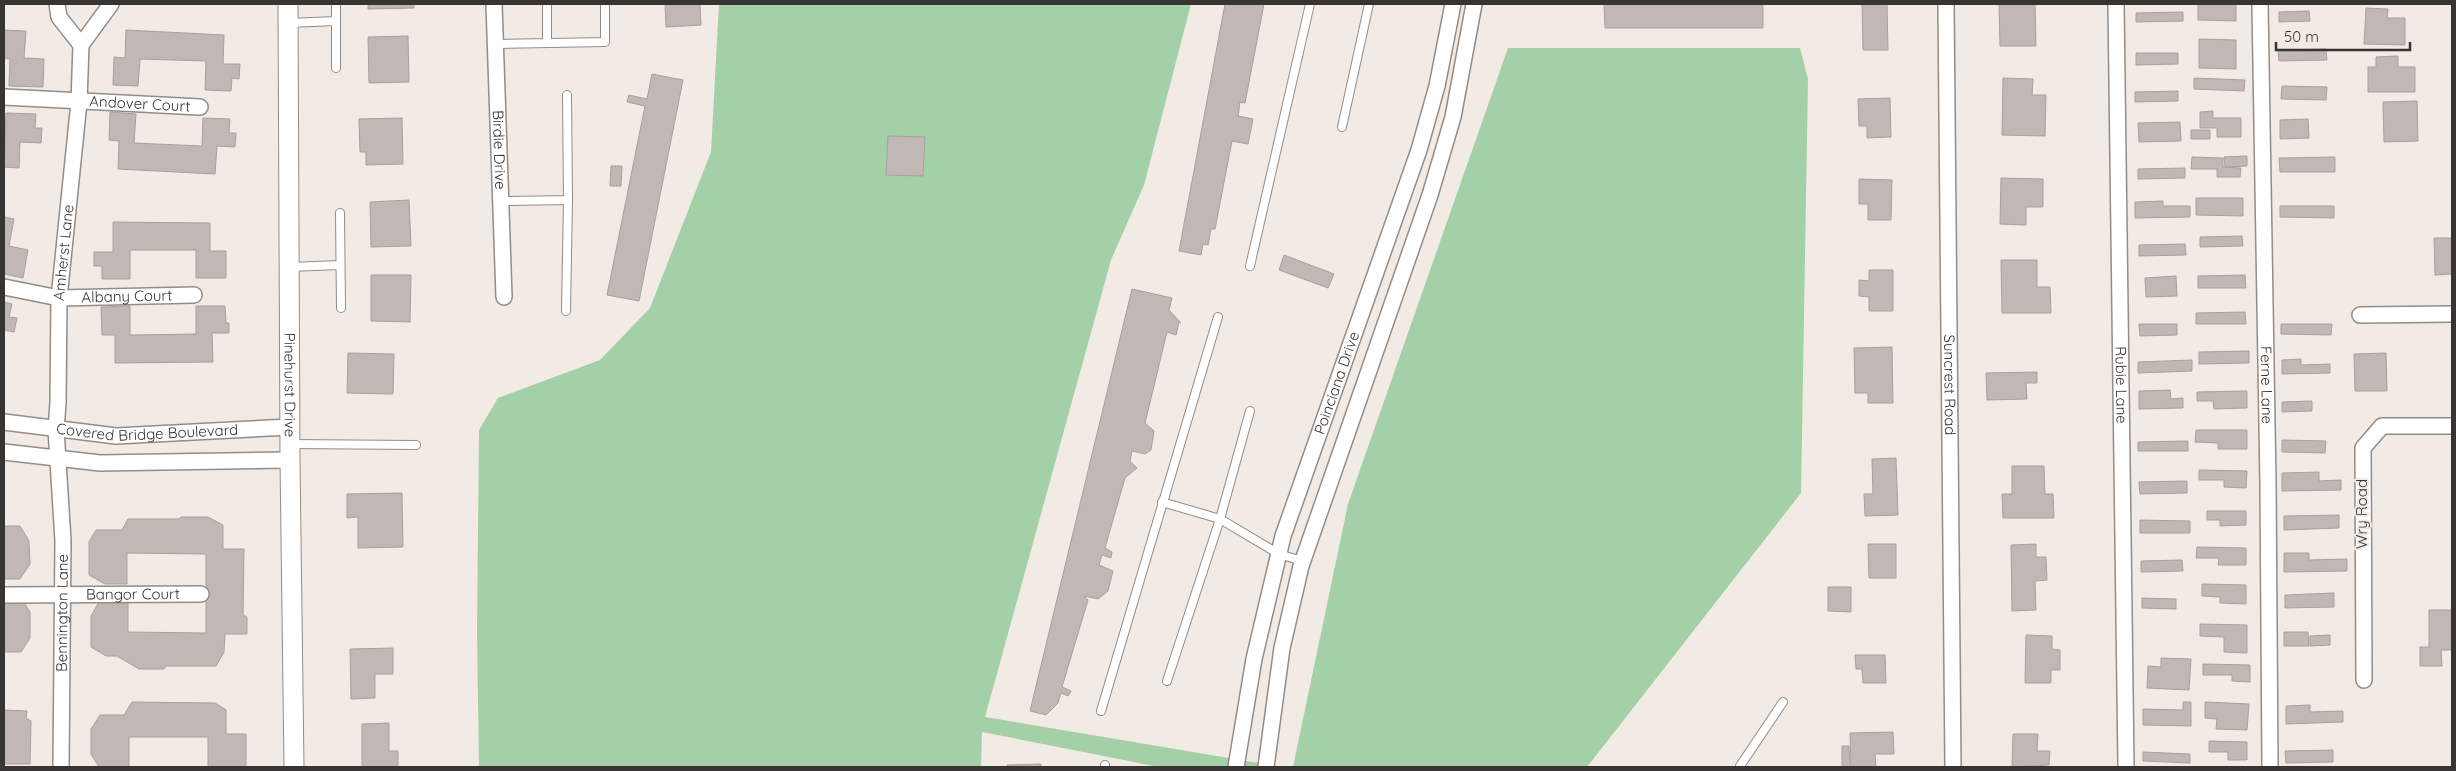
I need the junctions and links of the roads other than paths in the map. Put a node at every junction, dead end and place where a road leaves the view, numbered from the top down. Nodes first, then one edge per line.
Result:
1 (57, 4) edge
2 (111, 4) edge
3 (288, 4) edge
4 (336, 4) edge
5 (494, 4) edge
6 (547, 4) edge
7 (605, 4) edge
8 (1310, 4) edge
9 (1369, 4) edge
10 (1453, 4) edge
11 (1474, 4) edge
12 (1946, 4) edge
13 (2116, 4) edge
14 (2260, 4) edge
15 (336, 21) junction
16 (288, 23) junction
17 (495, 44) junction
18 (547, 44) junction
19 (81, 45) junction
20 (336, 68) dead end
21 (567, 95) dead end
22 (4, 97) edge
23 (79, 102) junction
24 (200, 107) dead end
25 (1342, 127) dead end
26 (568, 200) junction
27 (501, 201) junction
28 (340, 213) dead end
29 (340, 265) junction
30 (1250, 266) dead end
31 (289, 268) junction
32 (4, 287) edge
33 (194, 295) dead end
34 (504, 297) dead end
35 (60, 298) junction
36 (341, 308) dead end
37 (566, 311) dead end
38 (2452, 314) edge
39 (2360, 315) dead end
40 (1218, 317) dead end
41 (1250, 411) dead end
42 (4, 422) edge
43 (2452, 426) edge
44 (56, 429) junction
45 (290, 444) junction
46 (416, 445) dead end
47 (4, 452) edge
48 (59, 460) junction
49 (1162, 502) junction
50 (1220, 519) junction
51 (1278, 554) junction
52 (1302, 561) junction
53 (201, 594) dead end
54 (4, 595) edge
55 (64, 596) junction
56 (2364, 680) dead end
57 (1167, 681) dead end
58 (1783, 702) dead end
59 (1101, 711) dead end
60 (61, 767) edge
61 (294, 767) edge
62 (1236, 767) edge
63 (1266, 767) edge
64 (1741, 767) edge
65 (1953, 767) edge
66 (2126, 767) edge
67 (2270, 767) edge

1 - 19 street
2 - 19 street
3 - 16 street, Pinehurst Drive
4 - 15 lane
5 - 17 street, Birdie Drive
6 - 18 lane
7 - 18 lane
8 - 30 lane
9 - 25 lane
10 - 51 street, Poinciana Drive
11 - 52 street, Poinciana Drive
12 - 65 street, Suncrest Road
13 - 66 street, Rubie Lane
14 - 67 street, Ferne Lane
15 - 16 lane
15 - 20 lane
16 - 31 street, Pinehurst Drive
17 - 18 lane
17 - 27 street, Birdie Drive
19 - 23 street, Amherst Lane
21 - 26 lane
22 - 23 street, Andover Court
23 - 24 street, Andover Court
23 - 35 street, Amherst Lane
26 - 27 lane
26 - 37 lane
27 - 34 street, Birdie Drive
28 - 29 lane
29 - 31 lane
29 - 36 lane
31 - 45 street, Pinehurst Drive
32 - 35 street, Albany Court
33 - 35 street, Albany Court
35 - 44 street, Amherst Lane
38 - 39 street
40 - 49 lane
41 - 50 lane
42 - 44 street, Covered Bridge Boulevard
43 - 56 street, Wry Road
44 - 45 street, Covered Bridge Boulevard
44 - 48 street, Amherst Lane
45 - 46 lane
45 - 48 street, Covered Bridge Boulevard
45 - 61 street, Pinehurst Drive
47 - 48 street, Covered Bridge Boulevard
48 - 55 street, Bennington Lane
49 - 50 lane
49 - 59 lane
50 - 51 lane
50 - 57 lane
51 - 52 lane
51 - 62 street, Poinciana Drive
52 - 63 street, Poinciana Drive
53 - 55 street, Bangor Court
54 - 55 street, Bangor Court
55 - 60 street, Bennington Lane
58 - 64 lane

